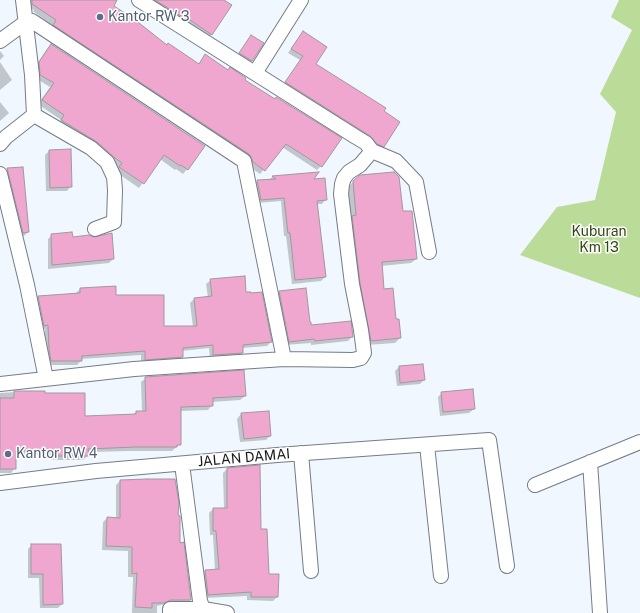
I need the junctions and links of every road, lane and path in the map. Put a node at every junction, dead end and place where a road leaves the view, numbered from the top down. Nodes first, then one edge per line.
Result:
1 (23, 0) edge
2 (139, 0) edge
3 (301, 0) edge
4 (26, 22) junction
5 (0, 41) edge
6 (255, 73) junction
7 (34, 115) junction
8 (0, 144) edge
9 (372, 151) junction
10 (0, 174) edge
11 (95, 229) dead end
12 (430, 252) dead end
13 (284, 359) junction
14 (46, 379) junction
15 (0, 384) edge
16 (640, 442) edge
17 (427, 445) junction
18 (301, 453) junction
19 (590, 462) junction
20 (182, 464) junction
21 (0, 483) edge
22 (534, 485) dead end
23 (508, 566) dead end
24 (310, 571) dead end
25 (441, 576) dead end
26 (203, 609) junction
27 (170, 613) edge
28 (227, 613) edge
29 (600, 613) edge

1 - 4 street
2 - 6 street
3 - 6 street
4 - 5 street
4 - 7 street
4 - 13 street
6 - 9 street
7 - 8 street
7 - 11 street
9 - 12 street
9 - 13 street
10 - 14 street
13 - 14 street
14 - 15 street
16 - 19 street
17 - 18 street, JALAN DAMAI
17 - 23 street, JALAN DAMAI
17 - 25 street
18 - 20 street, JALAN DAMAI
18 - 24 street
19 - 22 street
19 - 29 street
20 - 21 street, JALAN DAMAI
20 - 26 street
26 - 27 street
26 - 28 street

